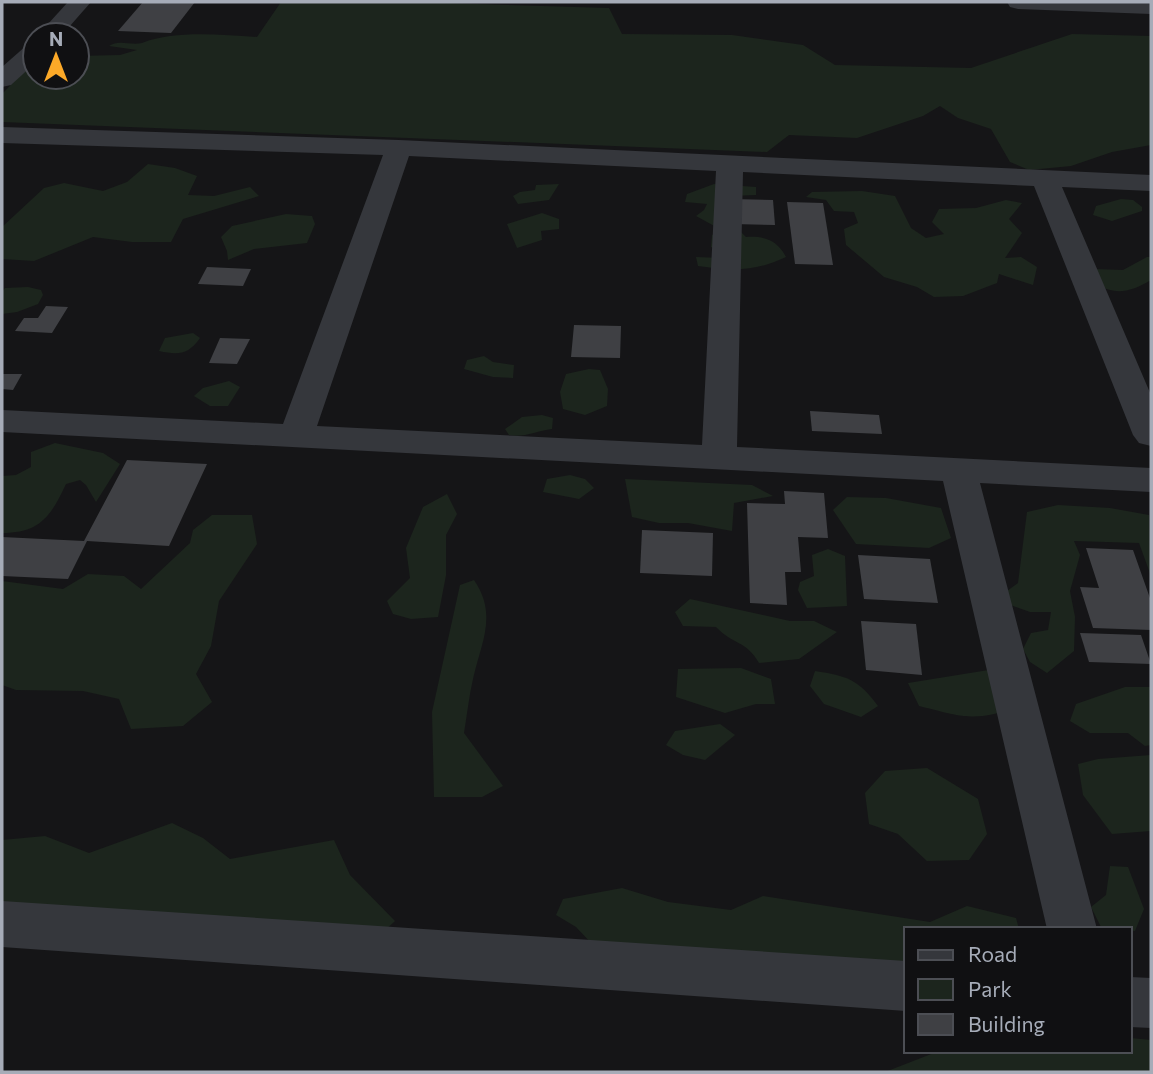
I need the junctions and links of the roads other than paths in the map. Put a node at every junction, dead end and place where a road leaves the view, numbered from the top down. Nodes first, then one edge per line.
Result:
1 (80, 2) edge
2 (1018, 2) edge
3 (1151, 7) edge
4 (62, 21) edge
5 (21, 63) edge
6 (2, 80) edge
7 (2, 135) edge
8 (399, 148) junction
9 (730, 166) junction
10 (1045, 180) junction
11 (1151, 183) edge
12 (2, 421) edge
13 (1151, 435) edge
14 (296, 437) junction
15 (719, 457) junction
16 (958, 470) junction
17 (1151, 480) edge
18 (2, 924) edge
19 (1072, 927) edge
20 (904, 986) edge
21 (1132, 1002) edge
22 (1151, 1003) edge

1 - 4 street
2 - 3 street
5 - 6 street
7 - 8 street
8 - 9 street
8 - 14 street
9 - 10 street
9 - 15 street
10 - 11 street
10 - 13 street
12 - 14 street
14 - 15 street
15 - 16 street
16 - 17 street
16 - 19 street
18 - 20 street
21 - 22 street

